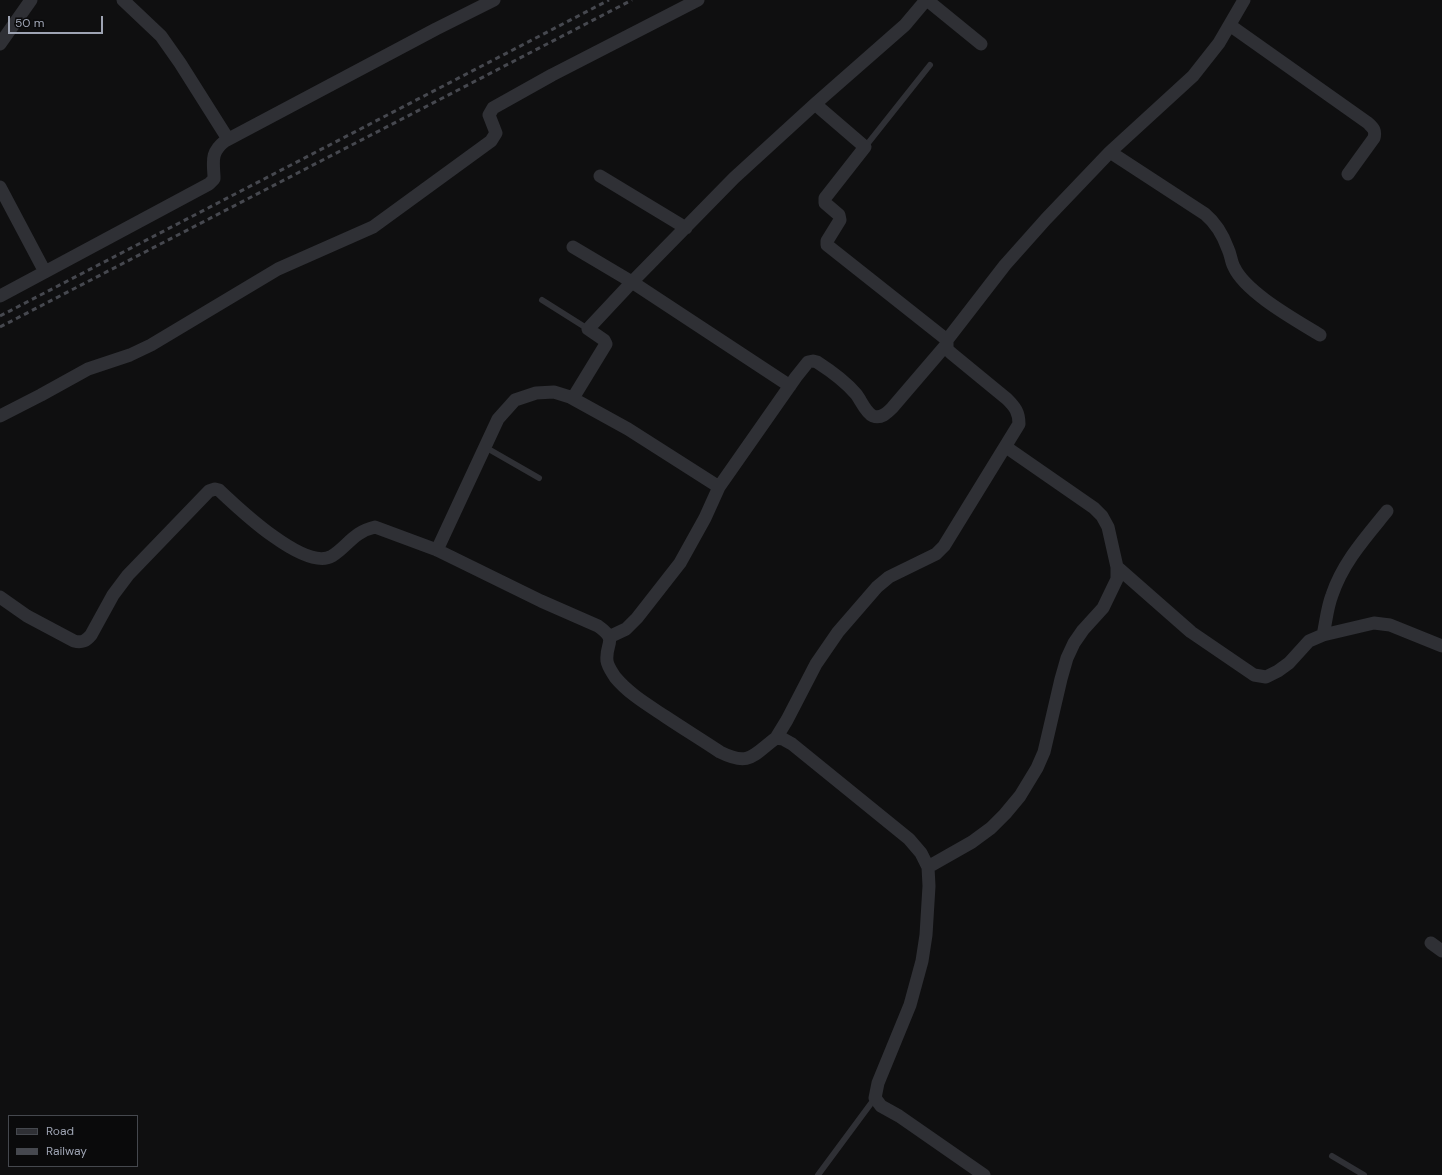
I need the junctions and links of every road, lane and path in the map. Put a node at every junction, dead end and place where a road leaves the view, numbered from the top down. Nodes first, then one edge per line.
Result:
1 (31, 0) edge
2 (123, 0) edge
3 (494, 0) edge
4 (698, 0) edge
5 (926, 0) edge
6 (1244, 0) edge
7 (1231, 26) junction
8 (0, 44) edge
9 (981, 44) dead end
10 (930, 65) dead end
11 (815, 104) junction
12 (228, 140) junction
13 (865, 147) junction
14 (1110, 152) junction
15 (1348, 174) dead end
16 (600, 176) dead end
17 (0, 187) edge
18 (686, 228) junction
19 (573, 247) dead end
20 (45, 272) junction
21 (632, 282) junction
22 (1, 292) edge
23 (542, 300) dead end
24 (588, 329) junction
25 (1320, 335) dead end
26 (947, 342) junction
27 (790, 386) junction
28 (573, 398) junction
29 (0, 416) edge
30 (485, 447) junction
31 (1006, 447) junction
32 (540, 478) dead end
33 (719, 487) junction
34 (1387, 511) dead end
35 (437, 550) junction
36 (1117, 566) junction
37 (0, 597) edge
38 (1323, 635) junction
39 (610, 637) junction
40 (1442, 646) edge
41 (776, 738) junction
42 (928, 867) junction
43 (1431, 942) dead end
44 (1442, 951) edge
45 (875, 1098) junction
46 (1332, 1156) dead end
47 (818, 1175) edge
48 (984, 1175) edge
49 (1364, 1175) edge

1 - 8 street
2 - 12 street
3 - 12 street
4 - 29 street
5 - 9 street
5 - 11 street
6 - 7 street
7 - 14 street
7 - 15 street
10 - 13 lane
11 - 13 street
11 - 18 street
12 - 20 street
13 - 26 street
14 - 25 street
14 - 26 street
16 - 18 street
17 - 20 street
18 - 21 street
19 - 21 street
20 - 22 street
21 - 24 street
21 - 27 street
23 - 24 lane
24 - 28 street
26 - 27 street
26 - 31 street
27 - 33 street
28 - 30 street
28 - 33 street
30 - 32 lane
30 - 35 street
31 - 36 street
31 - 41 street
33 - 39 street
34 - 38 street
35 - 37 street
35 - 39 street
36 - 38 street
36 - 42 street
38 - 40 street
39 - 41 street
41 - 42 street
42 - 45 street
43 - 44 street
45 - 47 lane
45 - 48 street
46 - 49 lane

